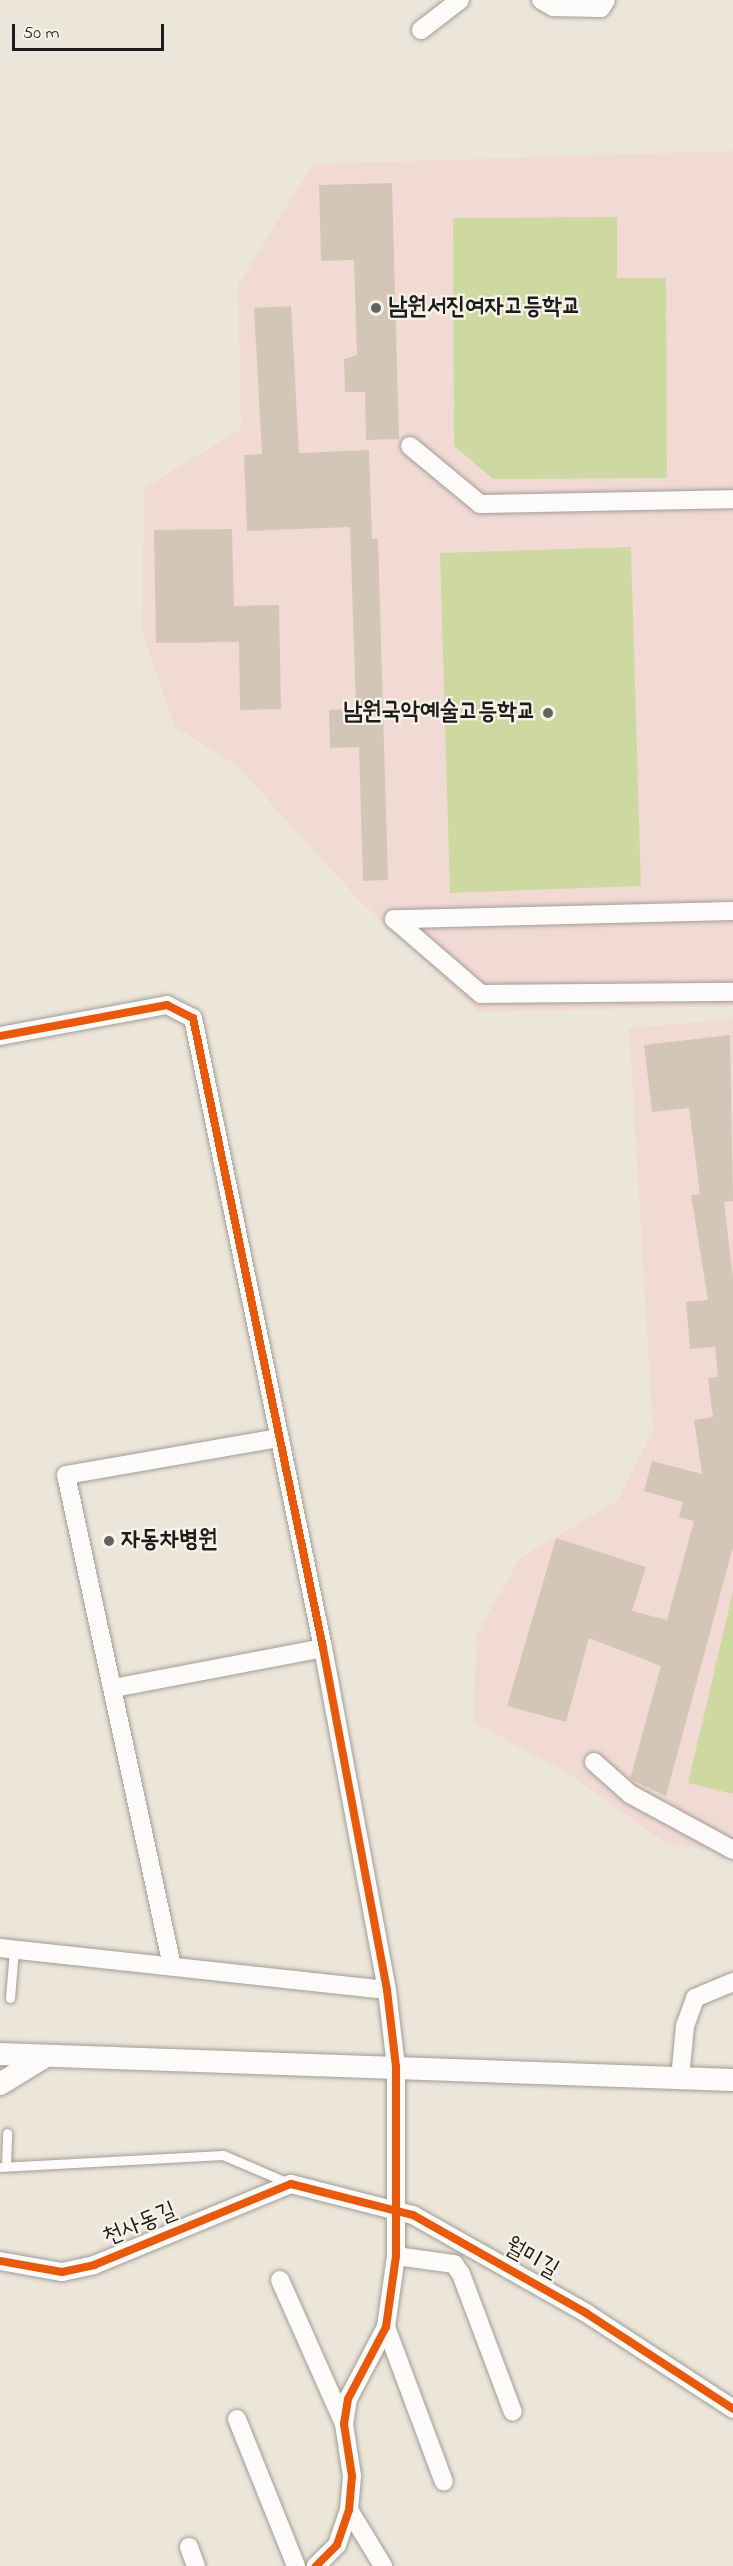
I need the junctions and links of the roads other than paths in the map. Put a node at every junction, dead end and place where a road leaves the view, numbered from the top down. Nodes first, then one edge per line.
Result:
1 (460, 0) edge
2 (542, 0) edge
3 (606, 0) edge
4 (421, 30) dead end
5 (410, 446) dead end
6 (733, 499) edge
7 (733, 911) edge
8 (733, 992) edge
9 (0, 1036) edge
10 (279, 1438) junction
11 (323, 1648) junction
12 (114, 1688) junction
13 (594, 1762) dead end
14 (733, 1850) edge
15 (7, 1948) edge
16 (172, 1966) junction
17 (733, 1982) edge
18 (387, 1990) junction
19 (10, 1998) dead end
20 (0, 2054) edge
21 (46, 2056) junction
22 (396, 2067) junction
23 (680, 2078) junction
24 (733, 2080) edge
25 (0, 2084) edge
26 (7, 2133) dead end
27 (3, 2166) edge
28 (291, 2184) junction
29 (393, 2206) junction
30 (396, 2256) junction
31 (0, 2261) edge
32 (280, 2280) dead end
33 (386, 2327) junction
34 (733, 2409) edge
35 (513, 2412) dead end
36 (237, 2419) dead end
37 (344, 2424) junction
38 (444, 2482) dead end
39 (349, 2510) junction
40 (189, 2547) dead end
41 (196, 2566) edge
42 (296, 2566) edge
43 (316, 2566) edge
44 (383, 2566) edge

1 - 4 street
2 - 3 street
5 - 6 street
7 - 8 street
9 - 10 street
10 - 11 street
10 - 12 street
11 - 12 street
11 - 18 street
12 - 16 street
13 - 14 street
15 - 16 street
15 - 19 lane
16 - 18 street
17 - 23 street
18 - 22 street
20 - 21 street
21 - 22 street
21 - 25 street
22 - 23 street
22 - 29 street
23 - 24 street
26 - 27 lane
27 - 28 lane, 월미길
28 - 29 street, 월미길
28 - 31 street, 천사동길
29 - 30 street
29 - 34 street, 월미길
30 - 33 street
30 - 35 street
32 - 37 street
33 - 37 street
33 - 38 street
36 - 42 street
37 - 39 street
39 - 43 street
39 - 44 street
40 - 41 street

